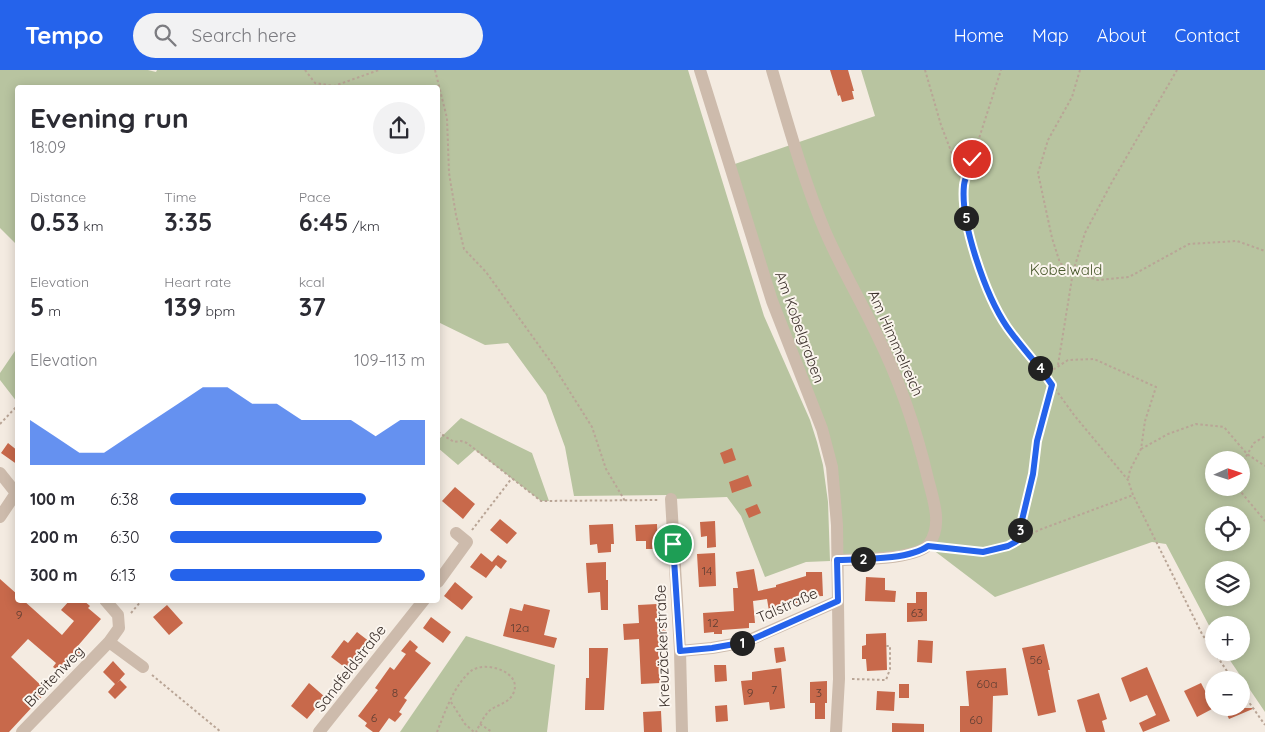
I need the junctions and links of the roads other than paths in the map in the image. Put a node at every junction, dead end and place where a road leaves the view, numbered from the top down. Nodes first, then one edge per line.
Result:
1 (700, 70) edge
2 (772, 70) edge
3 (0, 473) edge
4 (15, 492) edge
5 (15, 497) edge
6 (671, 499) road end
7 (0, 517) edge
8 (460, 536) road end
9 (837, 560) junction
10 (440, 579) edge
11 (838, 601) junction
12 (108, 603) edge
13 (422, 603) edge
14 (108, 642) junction
15 (680, 651) junction
16 (143, 667) road end
17 (22, 732) edge
18 (320, 732) edge
19 (682, 732) edge
20 (836, 732) edge

1 - 9 street, Am Kobelgraben
2 - 9 street, Am Himmelreich
3 - 4 street
5 - 7 street
6 - 15 street, Kreuzäckerstraße
8 - 10 street
9 - 11 street, Am Kobelgraben
11 - 15 street, Talstraße
11 - 20 street, Talstraße
12 - 14 street, Breitenweg
13 - 18 street, Sandfeldstraße
14 - 16 street
14 - 17 street, Breitenweg
15 - 19 street, Kreuzäckerstraße

